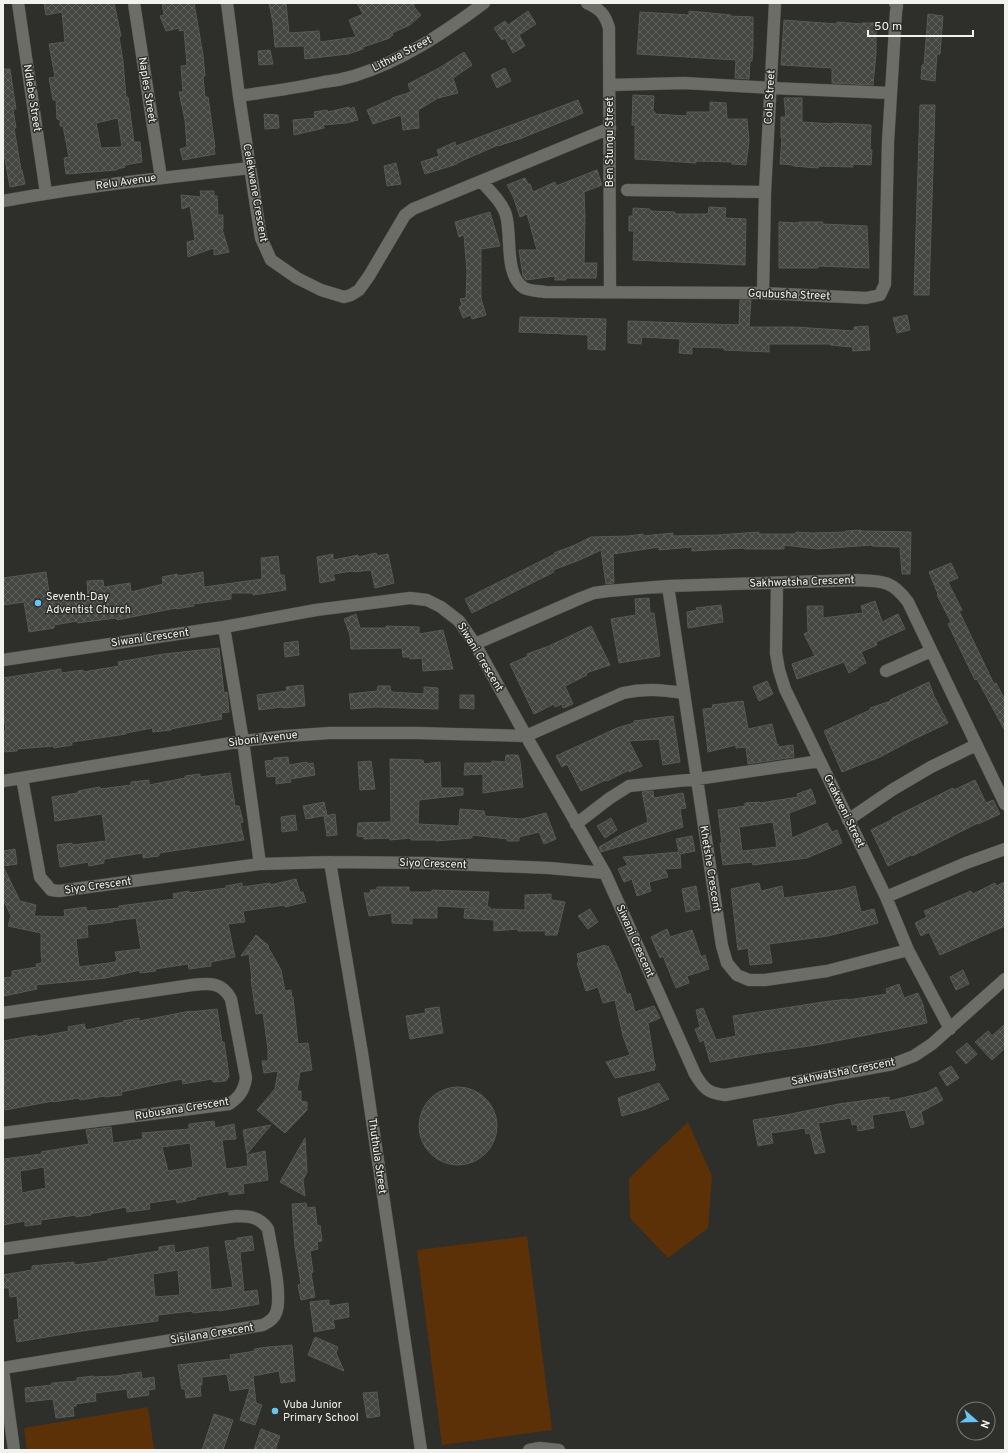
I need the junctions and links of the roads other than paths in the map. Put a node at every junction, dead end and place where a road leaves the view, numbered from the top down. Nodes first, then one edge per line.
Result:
1 (18, 3) edge
2 (134, 3) edge
3 (227, 3) edge
4 (484, 3) edge
5 (775, 3) edge
6 (895, 3) edge
7 (596, 4) edge
8 (610, 85) junction
9 (771, 88) junction
10 (891, 93) junction
11 (239, 96) junction
12 (610, 128) junction
13 (250, 168) junction
14 (161, 178) junction
15 (481, 181) junction
16 (627, 190) dead end
17 (765, 192) junction
18 (46, 193) junction
19 (3, 201) edge
20 (610, 291) junction
21 (763, 293) junction
22 (777, 583) junction
23 (668, 586) junction
24 (224, 627) junction
25 (475, 644) junction
26 (931, 651) junction
27 (3, 660) edge
28 (886, 671) dead end
29 (684, 693) junction
30 (526, 736) junction
31 (243, 741) junction
32 (976, 745) junction
33 (820, 761) junction
34 (22, 778) junction
35 (697, 779) junction
36 (3, 781) edge
37 (1005, 804) edge
38 (848, 820) junction
39 (576, 824) junction
40 (1005, 849) edge
41 (330, 862) junction
42 (260, 864) junction
43 (605, 873) junction
44 (886, 897) junction
45 (908, 950) junction
46 (1005, 979) edge
47 (3, 1013) edge
48 (950, 1029) junction
49 (703, 1087) joint
50 (3, 1133) edge
51 (3, 1248) edge
52 (3, 1369) edge
53 (14, 1450) edge
54 (421, 1450) edge
55 (529, 1450) edge
56 (559, 1450) edge

1 - 18 street, Ndlebe Street
2 - 14 street, Naples Street
3 - 11 street, Celekwane Crescent
4 - 11 street, Lithwa Street
5 - 9 street, Cola Street
6 - 10 street, Gqubusha Street
7 - 8 street, Ben Stungu Street
8 - 9 street
8 - 12 street, Ben Stungu Street
9 - 10 street
9 - 17 street, Cola Street
10 - 21 street, Gqubusha Street
11 - 13 street, Celekwane Crescent
12 - 15 street, Celekwane Crescent
12 - 20 street, Ben Stungu Street
13 - 14 street, Relu Avenue
13 - 15 street, Celekwane Crescent
14 - 18 street, Relu Avenue
15 - 20 street, Gqubusha Street
16 - 17 street
17 - 21 street, Cola Street
18 - 19 street, Relu Avenue
20 - 21 street, Gqubusha Street
22 - 23 street, Sakhwatsha Crescent
22 - 26 street, Sakhwatsha Crescent
22 - 33 street, Gxakweni Street
23 - 25 street, Sakhwatsha Crescent
23 - 29 street, Khetshe Crescent
24 - 25 street, Siwani Crescent
24 - 27 street, Siwani Crescent
24 - 31 street
25 - 30 street, Siwani Crescent
26 - 28 street
26 - 32 street, Sakhwatsha Crescent
29 - 30 street
29 - 35 street, Khetshe Crescent
30 - 31 street, Siboni Avenue
30 - 39 street, Siwani Crescent
31 - 34 street, Siboni Avenue
31 - 42 street
32 - 37 street, Sakhwatsha Crescent
32 - 38 street
33 - 35 street
33 - 38 street, Gxakweni Street
34 - 36 street, Siboni Avenue
34 - 42 street, Siyo Crescent
35 - 39 street
35 - 45 street, Khetshe Crescent
38 - 44 street, Gxakweni Street
39 - 43 street, Siwani Crescent
40 - 44 street
41 - 42 street, Siyo Crescent
41 - 43 street, Siyo Crescent
41 - 54 street, Thuthula Street
43 - 49 street, Siwani Crescent
44 - 45 street, Gxakweni Street
45 - 48 street, Gxakweni Street
46 - 48 street, Sakhwatsha Crescent
47 - 50 street, Rubusana Crescent
48 - 49 street, Sakhwatsha Crescent
51 - 52 street, Sisilana Crescent
52 - 53 street
55 - 56 street

